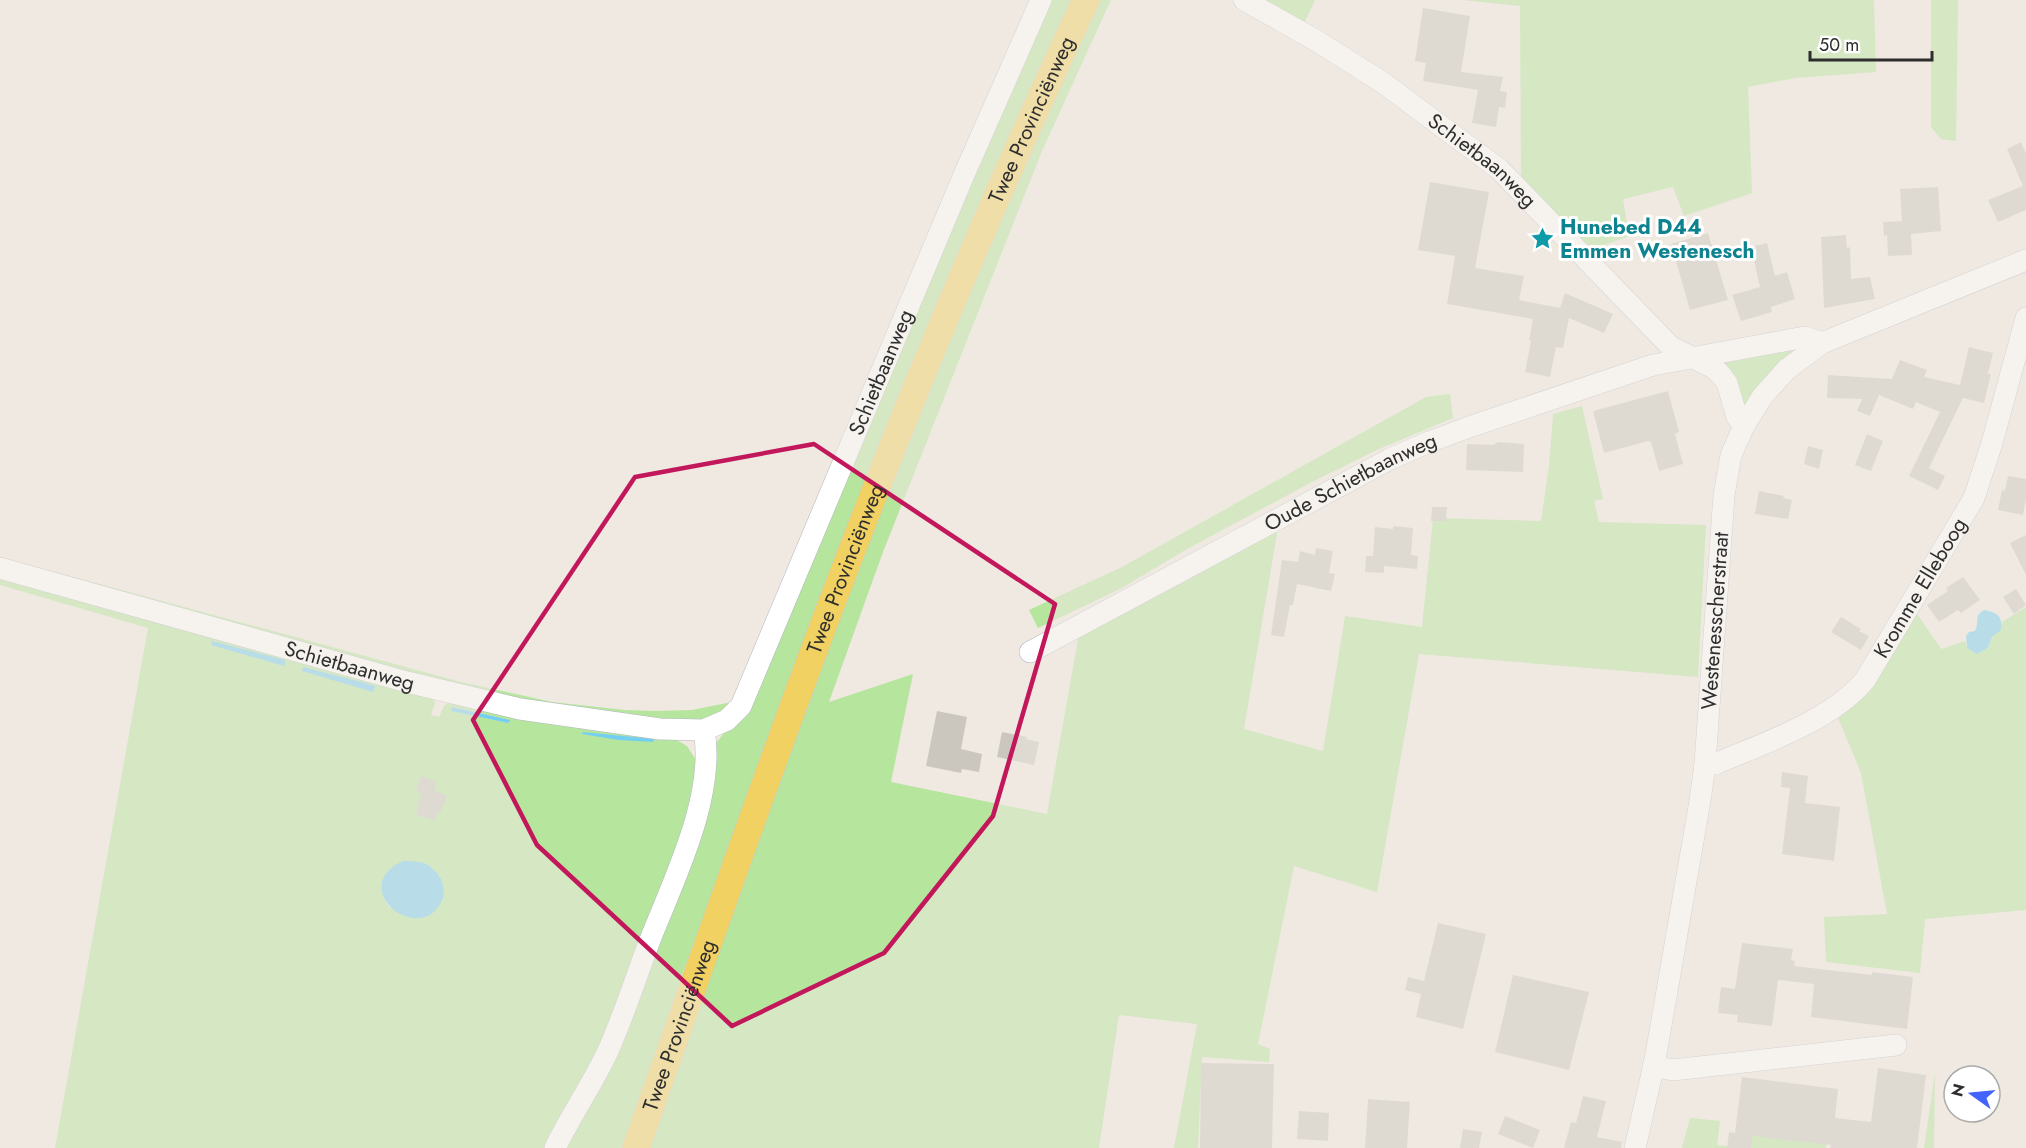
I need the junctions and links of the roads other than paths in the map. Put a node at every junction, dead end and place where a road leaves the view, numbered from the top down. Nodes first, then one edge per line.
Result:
1 (1041, 0) edge
2 (1086, 0) edge
3 (1244, 0) edge
4 (2026, 260) edge
5 (2026, 318) edge
6 (1822, 343) junction
7 (1692, 357) junction
8 (1744, 426) junction
9 (0, 568) edge
10 (1030, 652) dead end
11 (704, 730) junction
12 (1705, 764) junction
13 (1896, 1045) dead end
14 (1653, 1066) junction
15 (555, 1148) edge
16 (636, 1148) edge
17 (1635, 1148) edge

1 - 11 street, Schietbaanweg
2 - 16 main road, Twee Provinciënweg
3 - 7 street, Schietbaanweg
4 - 6 street, Westenesscherstraat
5 - 12 street, Kromme Elleboog
6 - 7 street, Oude Schietbaanweg
6 - 8 street, Westenesscherstraat
7 - 8 street
7 - 10 street, Oude Schietbaanweg
8 - 12 street, Westenesscherstraat
9 - 11 street, Schietbaanweg
11 - 15 street
12 - 14 street, Westenesscherstraat
13 - 14 street
14 - 17 street, Westenesscherstraat

